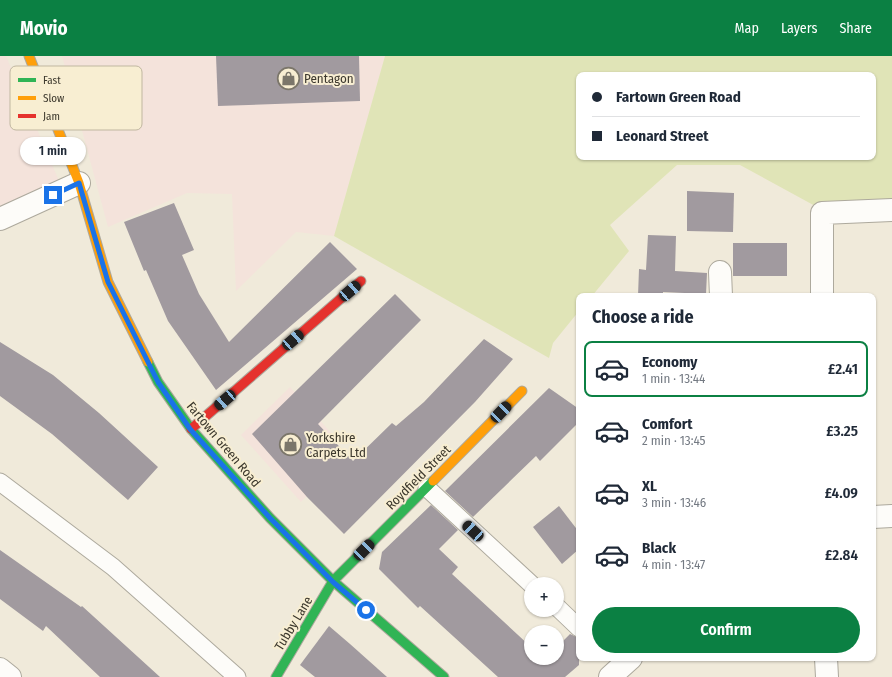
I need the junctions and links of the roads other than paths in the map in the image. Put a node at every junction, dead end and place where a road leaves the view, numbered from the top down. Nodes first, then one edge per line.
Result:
1 (29, 56) edge
2 (33, 66) edge
3 (58, 130) edge
4 (79, 183) junction
5 (892, 210) edge
6 (0, 219) edge
7 (720, 272) dead end
8 (361, 281) dead end
9 (721, 293) edge
10 (822, 293) edge
11 (522, 391) dead end
12 (190, 429) junction
13 (0, 482) edge
14 (427, 488) junction
15 (892, 516) edge
16 (876, 517) edge
17 (524, 577) edge
18 (333, 582) junction
19 (564, 614) edge
20 (576, 625) edge
21 (826, 661) edge
22 (0, 669) edge
23 (10, 677) edge
24 (237, 677) edge
25 (276, 677) edge
26 (444, 677) edge
27 (827, 677) edge

1 - 2 street, Fartown Green Road
3 - 4 street, Fartown Green Road
4 - 6 street
4 - 12 street, Fartown Green Road
5 - 10 street
7 - 9 street
8 - 12 street
11 - 14 street, Roydfield Street
12 - 18 street, Fartown Green Road
13 - 24 lane
14 - 17 lane
14 - 18 street, Roydfield Street
15 - 16 street
18 - 25 street, Tubby Lane
18 - 26 street, Fartown Green Road
19 - 20 lane
21 - 27 street
22 - 23 street

